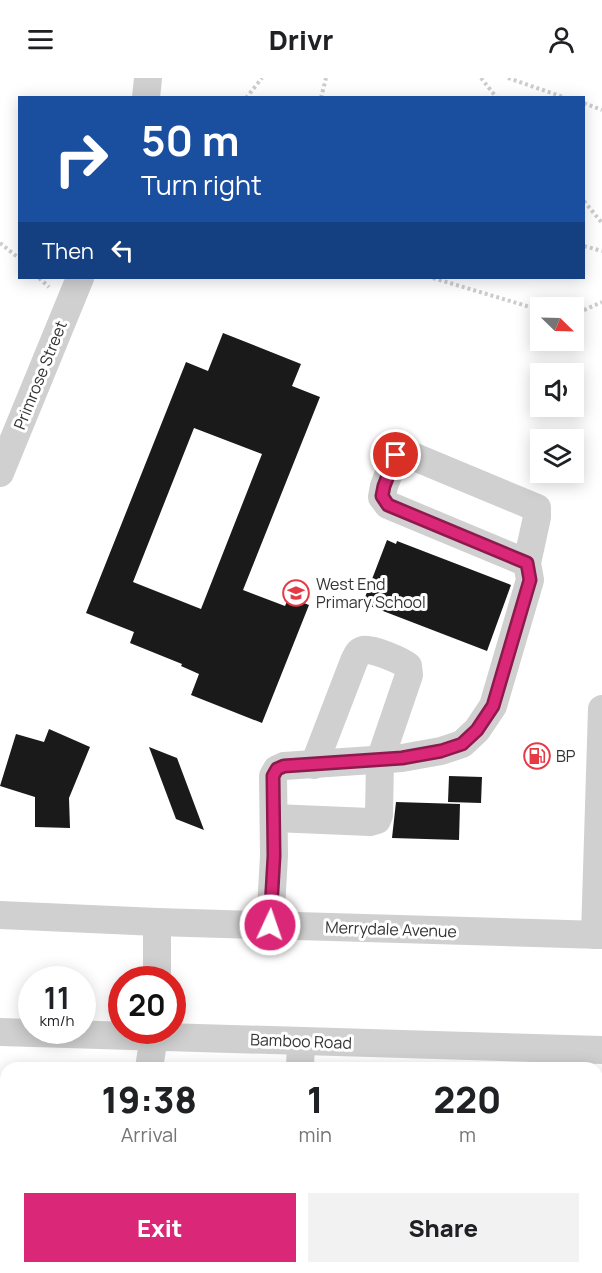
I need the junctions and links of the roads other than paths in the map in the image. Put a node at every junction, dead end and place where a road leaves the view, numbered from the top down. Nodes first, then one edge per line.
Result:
1 (148, 78) edge
2 (146, 96) edge
3 (80, 279) edge
4 (0, 473) edge
5 (527, 563) junction
6 (602, 709) edge
7 (380, 760) junction
8 (314, 765) junction
9 (601, 776) edge
10 (274, 818) junction
11 (0, 915) edge
12 (157, 922) junction
13 (270, 925) junction
14 (598, 935) edge
15 (157, 966) edge
16 (0, 1032) edge
17 (108, 1033) edge
18 (186, 1038) edge
19 (153, 1044) edge
20 (301, 1054) edge
21 (596, 1056) edge
22 (459, 1057) edge
23 (150, 1062) edge

1 - 2 street
3 - 4 street, Primrose Street
5 - 5 street
5 - 7 street
6 - 9 street
7 - 8 street
7 - 8 street
7 - 10 street
8 - 10 street
9 - 14 street
10 - 13 street
11 - 12 street, Merrydale Avenue
12 - 13 street, Merrydale Avenue
12 - 15 street
13 - 14 street, Merrydale Avenue
16 - 17 street, Bamboo Road
18 - 20 street, Bamboo Road
19 - 23 street
20 - 22 street, Bamboo Road
21 - 22 street, Bamboo Road

